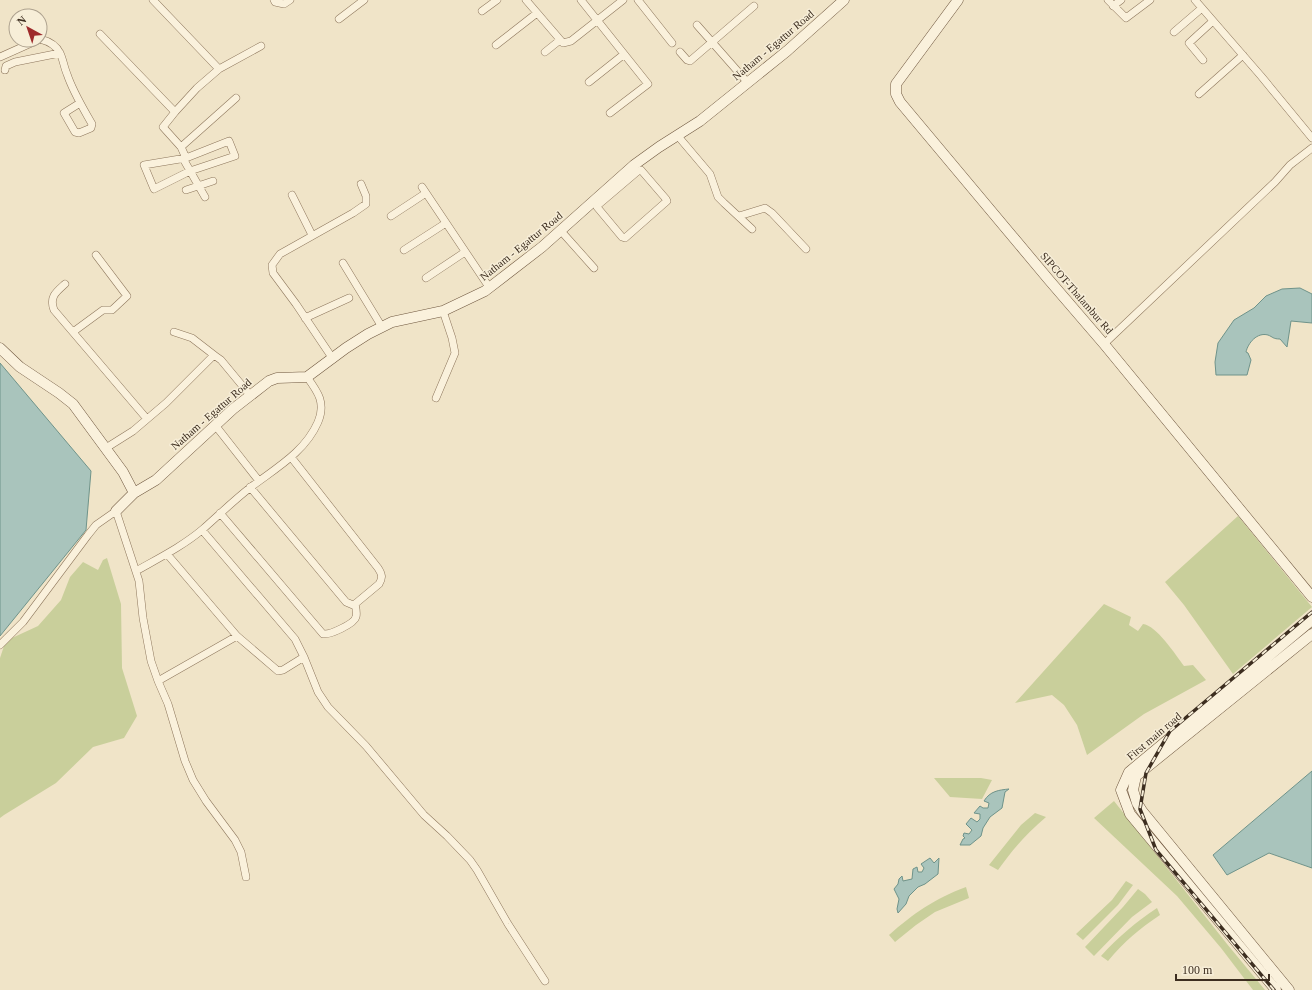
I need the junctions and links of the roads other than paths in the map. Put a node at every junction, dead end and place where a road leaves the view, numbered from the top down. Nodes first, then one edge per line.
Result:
1 (153, 0) edge
2 (274, 0) edge
3 (290, 0) edge
4 (364, 0) edge
5 (497, 0) edge
6 (526, 0) edge
7 (581, 0) edge
8 (623, 0) edge
9 (638, 0) edge
10 (844, 0) edge
11 (958, 0) edge
12 (1108, 0) edge
13 (1121, 0) edge
14 (1150, 0) edge
15 (1195, 0) edge
16 (754, 6) dead end
17 (1113, 6) junction
18 (1202, 8) junction
19 (482, 12) dead end
20 (537, 13) junction
21 (339, 19) dead end
22 (597, 20) junction
23 (1213, 21) junction
24 (697, 25) dead end
25 (1174, 32) dead end
26 (100, 34) dead end
27 (560, 40) junction
28 (48, 42) edge
29 (672, 43) dead end
30 (712, 43) junction
31 (496, 45) dead end
32 (262, 46) dead end
33 (20, 48) edge
34 (545, 52) dead end
35 (680, 52) dead end
36 (60, 53) junction
37 (623, 55) junction
38 (1243, 55) junction
39 (0, 56) edge
40 (1203, 60) dead end
41 (218, 69) junction
42 (5, 70) dead end
43 (589, 82) dead end
44 (748, 83) junction
45 (1199, 94) dead end
46 (236, 98) dead end
47 (80, 103) dead end
48 (175, 112) junction
49 (610, 113) dead end
50 (677, 135) junction
51 (1312, 138) edge
52 (181, 147) junction
53 (1312, 148) edge
54 (186, 158) junction
55 (636, 168) junction
56 (190, 171) junction
57 (213, 181) dead end
58 (361, 184) dead end
59 (199, 186) junction
60 (186, 190) dead end
61 (292, 195) dead end
62 (204, 197) dead end
63 (598, 202) junction
64 (391, 216) dead end
65 (739, 216) junction
66 (446, 223) junction
67 (752, 229) dead end
68 (561, 231) junction
69 (312, 235) junction
70 (806, 249) dead end
71 (404, 250) dead end
72 (465, 252) junction
73 (96, 256) dead end
74 (343, 263) dead end
75 (594, 268) dead end
76 (426, 278) dead end
77 (65, 284) dead end
78 (489, 287) junction
79 (349, 298) dead end
80 (444, 312) junction
81 (305, 318) junction
82 (382, 327) junction
83 (73, 332) junction
84 (174, 332) dead end
85 (1104, 344) junction
86 (0, 348) edge
87 (214, 355) junction
88 (333, 359) junction
89 (307, 378) junction
90 (250, 395) junction
91 (436, 398) dead end
92 (147, 419) junction
93 (215, 425) junction
94 (106, 448) junction
95 (291, 457) junction
96 (259, 481) junction
97 (250, 487) junction
98 (134, 493) junction
99 (116, 511) junction
100 (220, 513) junction
101 (202, 530) junction
102 (167, 554) junction
103 (136, 571) junction
104 (1312, 597) edge
105 (355, 604) junction
106 (1312, 620) edge
107 (1312, 634) edge
108 (237, 636) junction
109 (0, 645) edge
110 (304, 657) junction
111 (158, 681) junction
112 (246, 877) dead end
113 (545, 981) dead end
114 (1276, 990) edge
115 (1289, 990) edge

1 - 41 street
2 - 3 street
4 - 21 street
5 - 19 street
6 - 20 street
7 - 22 street
8 - 22 street
9 - 29 street
10 - 44 street, Natham - Egattur Road
11 - 85 street, SIPCOT-Thalambur Rd
12 - 17 street
13 - 17 street
14 - 17 street
15 - 18 street
16 - 30 street
18 - 23 street
18 - 25 street
20 - 27 street
20 - 31 street
22 - 27 street
22 - 37 street
23 - 38 street
23 - 40 street
24 - 30 street
26 - 48 street
27 - 34 street
28 - 36 street
30 - 35 street
30 - 44 street
32 - 41 street
33 - 39 street
36 - 42 street
36 - 47 street
37 - 43 street
37 - 49 street
38 - 45 street
38 - 51 street
41 - 48 street
44 - 50 street, Natham - Egattur Road
46 - 52 street
48 - 52 street
50 - 55 street, Natham - Egattur Road
50 - 65 street
52 - 54 street
53 - 85 street
54 - 56 street
54 - 56 street
54 - 56 street
55 - 63 street, Natham - Egattur Road
55 - 63 street
56 - 59 street
57 - 59 street
58 - 69 street
59 - 60 street
59 - 62 street
61 - 69 street
63 - 68 street, Natham - Egattur Road
64 - 66 street
65 - 67 street
65 - 70 street
66 - 71 street
66 - 72 street
68 - 75 street
68 - 78 street, Natham - Egattur Road
69 - 81 street
72 - 76 street
72 - 78 street
73 - 83 street
74 - 82 street
77 - 83 street
78 - 80 street, Natham - Egattur Road
79 - 81 street
80 - 82 street, Natham - Egattur Road
80 - 91 street
81 - 88 street
82 - 88 street, Natham - Egattur Road
83 - 92 street
84 - 87 street
85 - 104 street, SIPCOT-Thalambur Rd
86 - 94 street
87 - 90 street
87 - 92 street
88 - 89 street, Natham - Egattur Road
89 - 90 street, Natham - Egattur Road
89 - 95 street
90 - 93 street, Natham - Egattur Road
92 - 94 street
93 - 96 street
93 - 98 street, Natham - Egattur Road
94 - 98 street
95 - 96 street
95 - 105 street
96 - 97 street
97 - 100 street
97 - 105 street
98 - 99 street, Natham - Egattur Road
99 - 103 street
99 - 109 street
100 - 101 street
100 - 105 street
101 - 102 street
101 - 110 street
102 - 103 street
102 - 108 street
103 - 111 street
106 - 114 street, First main road
107 - 115 street
108 - 110 street
108 - 111 street
110 - 113 street
111 - 112 street

